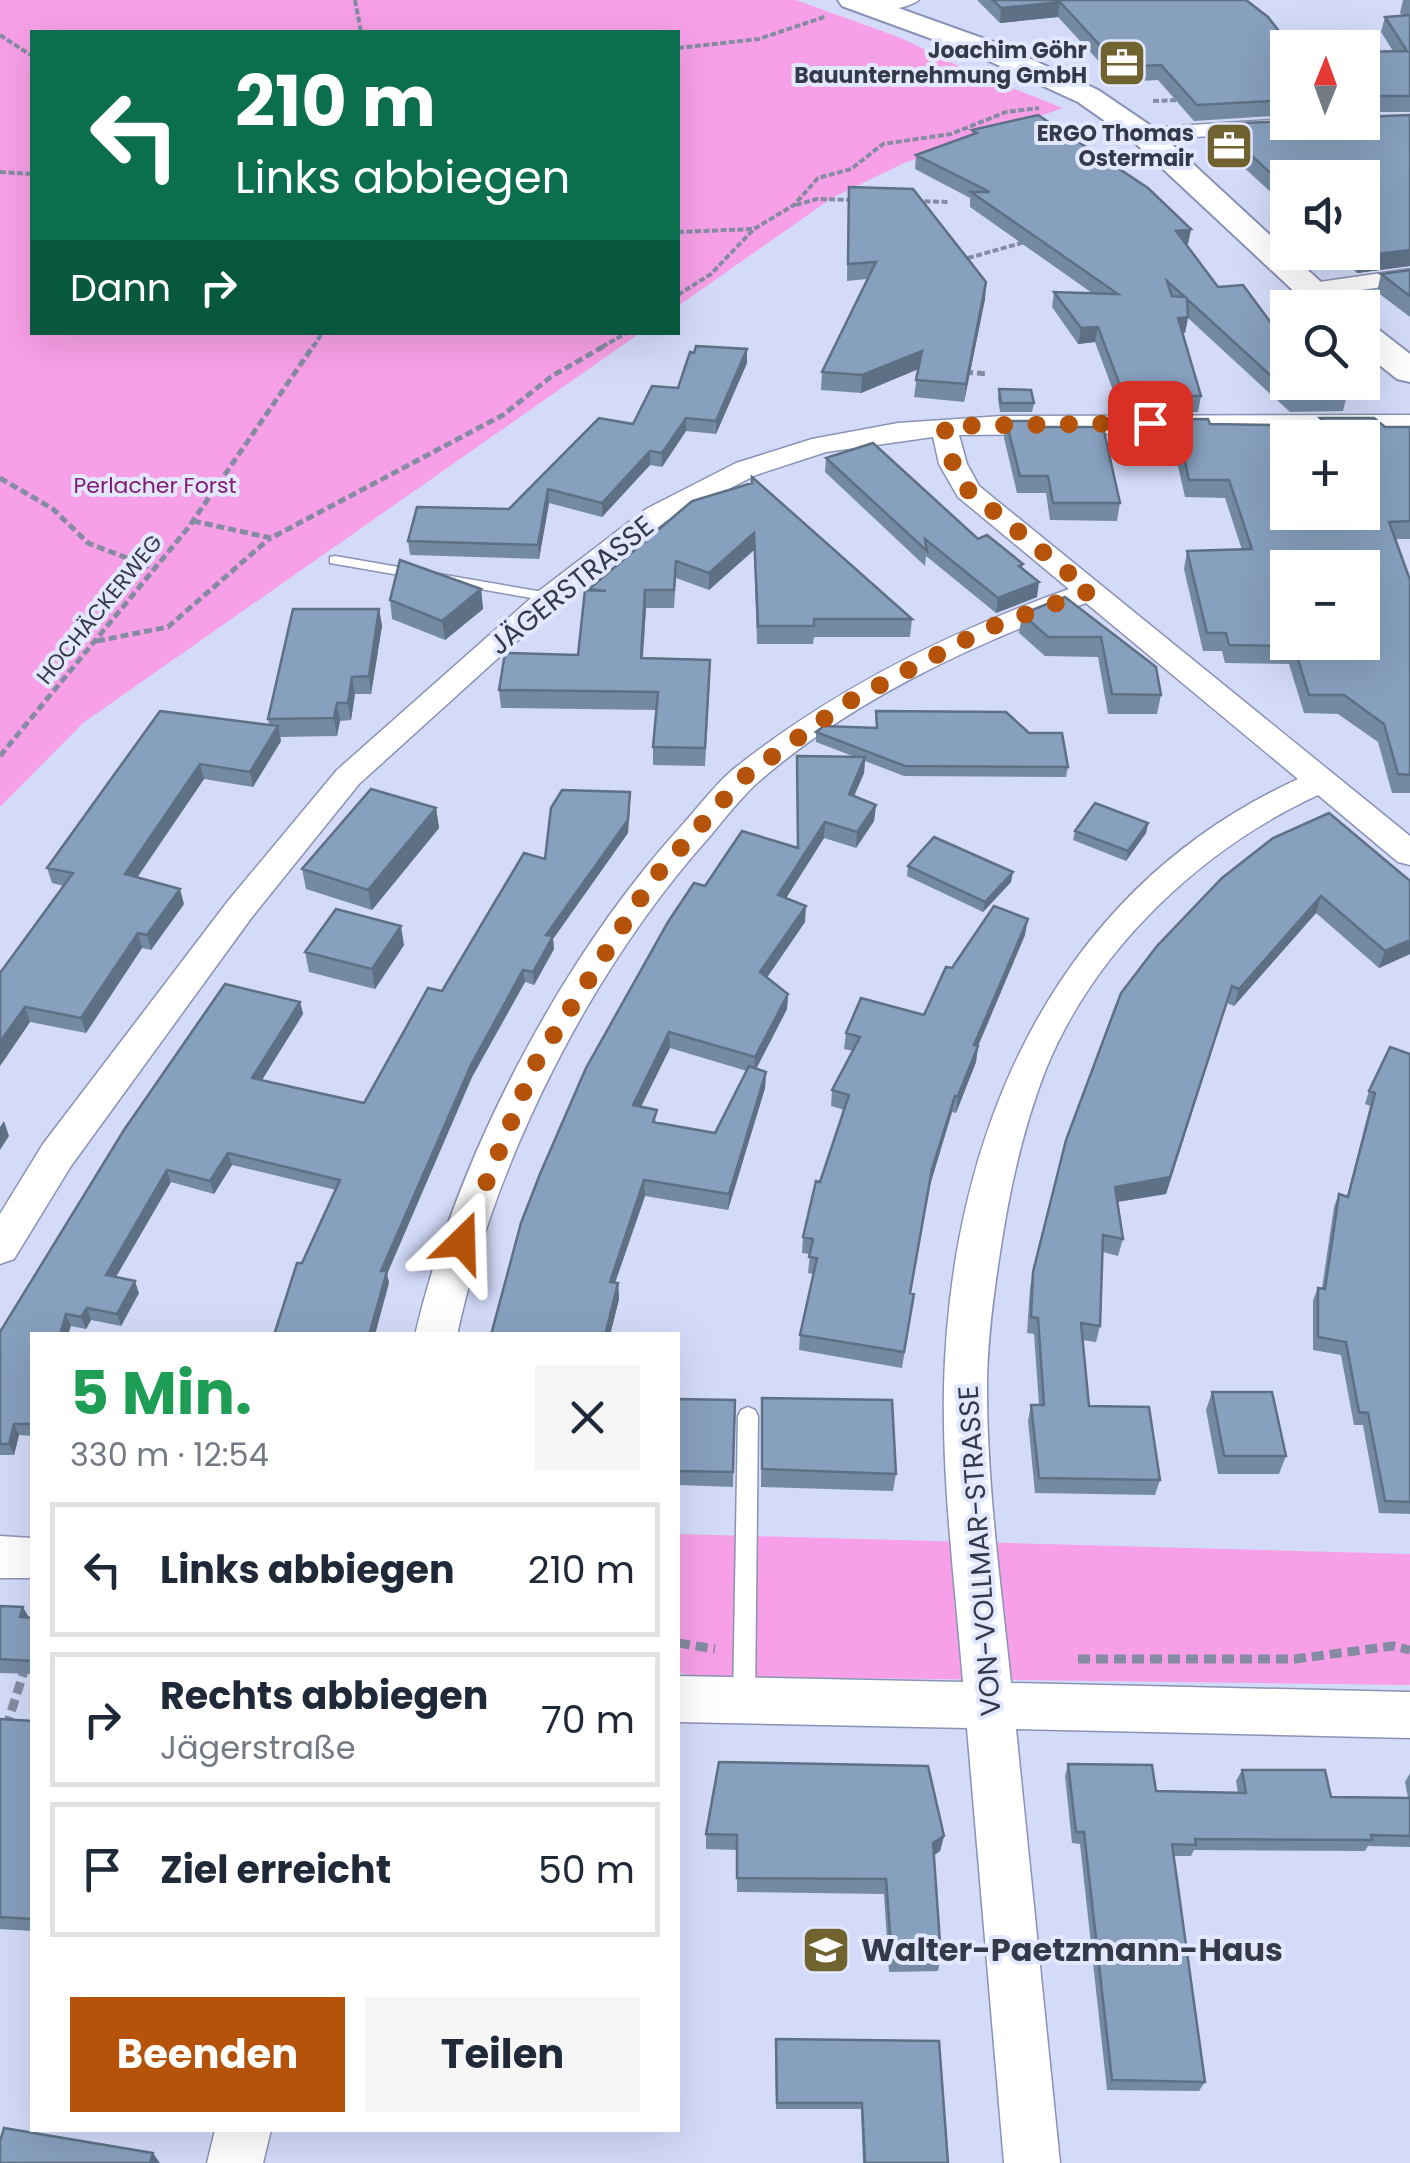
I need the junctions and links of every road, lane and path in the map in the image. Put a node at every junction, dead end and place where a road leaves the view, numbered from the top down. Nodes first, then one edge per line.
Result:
1 (354, 0) edge
2 (910, 0) edge
3 (852, 6) edge
4 (361, 30) edge
5 (0, 34) edge
6 (680, 48) edge
7 (30, 55) edge
8 (1195, 99) edge
9 (1046, 107) dead end
10 (1142, 118) junction
11 (1270, 120) edge
12 (1052, 131) edge
13 (1080, 140) edge
14 (0, 172) edge
15 (30, 174) edge
16 (858, 200) edge
17 (913, 201) edge
18 (949, 202) dead end
19 (794, 206) junction
20 (754, 229) junction
21 (680, 232) edge
22 (1040, 237) edge
23 (968, 258) edge
24 (1410, 276) edge
25 (1313, 290) edge
26 (1356, 290) edge
27 (680, 293) edge
28 (321, 335) edge
29 (623, 335) edge
30 (1380, 348) edge
31 (1410, 370) edge
32 (964, 372) edge
33 (988, 374) dead end
34 (1410, 423) edge
35 (944, 426) junction
36 (0, 478) edge
37 (193, 521) junction
38 (270, 538) junction
39 (336, 560) dead end
40 (156, 569) junction
41 (1090, 591) junction
42 (549, 598) junction
43 (96, 641) junction
44 (0, 756) edge
45 (1323, 780) junction
46 (1410, 815) edge
47 (1376, 826) junction
48 (1410, 854) edge
49 (0, 1248) edge
50 (437, 1332) edge
51 (748, 1416) dead end
52 (0, 1557) edge
53 (30, 1558) edge
54 (680, 1643) edge
55 (1410, 1650) edge
56 (744, 1653) junction
57 (1058, 1659) dead end
58 (27, 1663) edge
59 (680, 1700) edge
60 (744, 1703) junction
61 (989, 1706) junction
62 (1410, 1715) edge
63 (6, 1731) edge
64 (243, 2132) edge
65 (235, 2163) edge
66 (1032, 2163) edge

1 - 4 path
2 - 3 street
3 - 6 path
3 - 10 main road
5 - 7 path
8 - 10 path
9 - 19 path
10 - 11 street
10 - 25 main road
12 - 13 path
14 - 15 path
16 - 19 path
17 - 18 path
19 - 20 path
20 - 21 path
20 - 27 path
22 - 23 path
24 - 26 street
28 - 37 path, HOCHÄCKERWEG
29 - 38 path
30 - 31 main road
32 - 33 path
34 - 35 street, JÄGERSTRASSE
35 - 41 street
35 - 42 street, JÄGERSTRASSE
36 - 40 path
37 - 38 path
37 - 40 path, HOCHÄCKERWEG
38 - 43 path
39 - 42 lane
40 - 43 path, HOCHÄCKERWEG
41 - 45 street
41 - 50 street
42 - 49 street, JÄGERSTRASSE
43 - 44 path, HOCHÄCKERWEG
45 - 47 street
45 - 61 street, VON-VOLLMAR-STRASSE
46 - 47 street
47 - 48 street
51 - 56 lane
52 - 53 street
54 - 56 path
55 - 57 path
56 - 60 lane
58 - 63 path
59 - 60 street
60 - 61 street
61 - 62 street
61 - 66 street, VON-VOLLMAR-STRASSE
64 - 65 street

